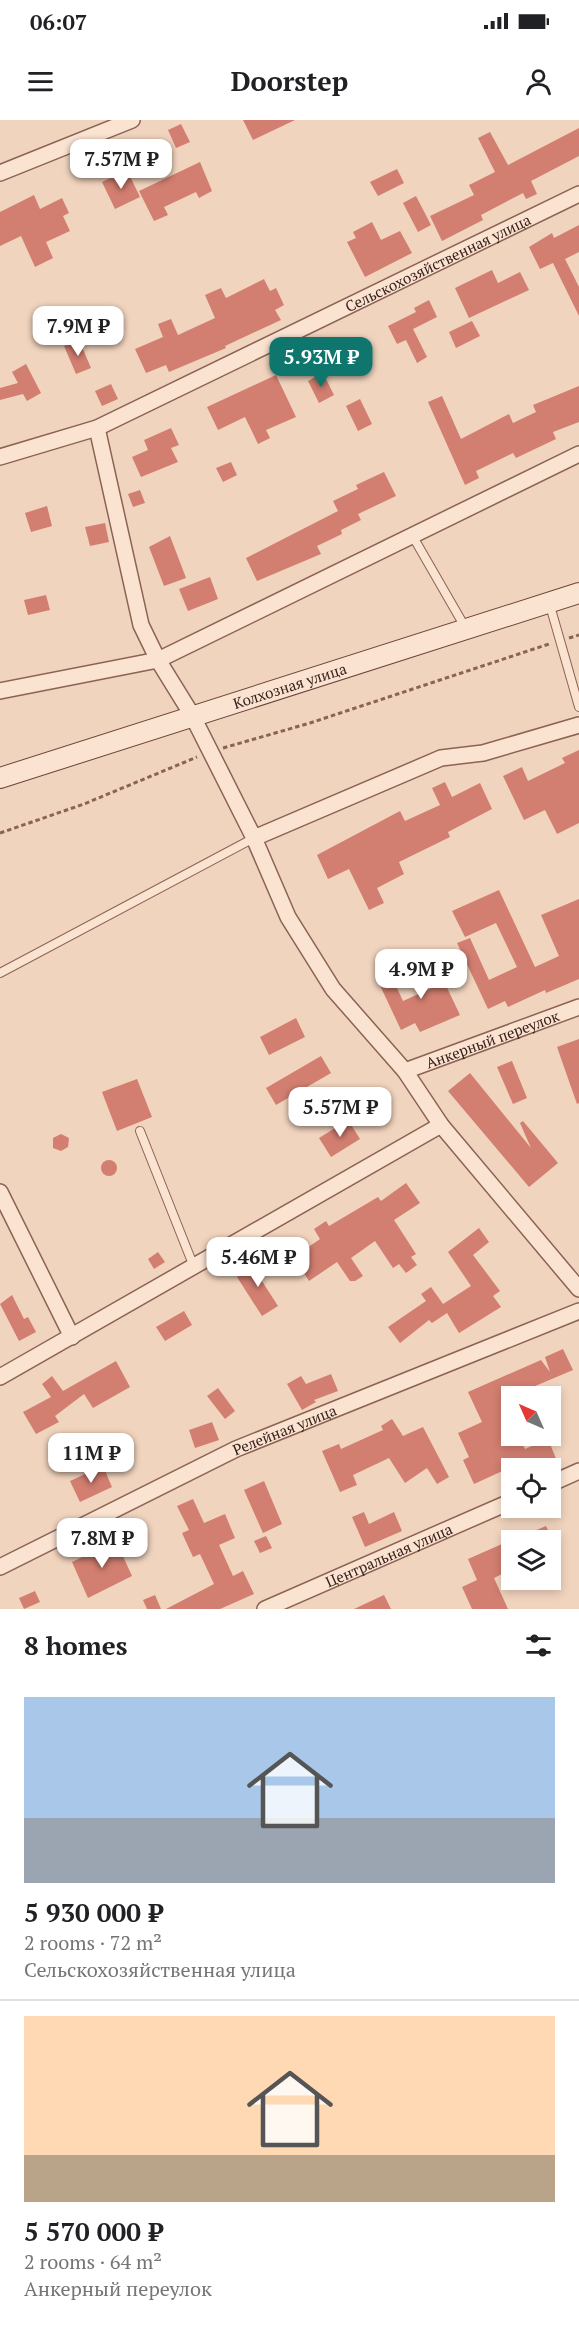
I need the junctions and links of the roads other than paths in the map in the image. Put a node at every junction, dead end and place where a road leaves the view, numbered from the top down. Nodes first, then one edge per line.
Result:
1 (132, 120) edge
2 (0, 173) edge
3 (579, 194) edge
4 (97, 428) junction
5 (579, 454) edge
6 (0, 457) edge
7 (412, 535) junction
8 (579, 593) edge
9 (549, 602) junction
10 (466, 628) junction
11 (158, 660) junction
12 (0, 691) edge
13 (579, 707) edge
14 (192, 716) junction
15 (579, 724) edge
16 (0, 778) edge
17 (254, 838) junction
18 (0, 973) edge
19 (579, 1007) edge
20 (405, 1071) junction
21 (441, 1125) junction
22 (140, 1131) dead end
23 (0, 1192) edge
24 (194, 1267) junction
25 (579, 1289) edge
26 (579, 1311) edge
27 (72, 1337) junction
28 (0, 1377) edge
29 (579, 1471) edge
30 (561, 1479) edge
31 (501, 1506) edge
32 (0, 1567) edge
33 (265, 1609) edge

1 - 2 street
3 - 4 street, Сельскохозяйственная улица
4 - 6 street, Сельскохозяйственная улица
4 - 11 street
5 - 7 street
7 - 10 lane
7 - 11 street
8 - 9 main road, Колхозная улица
9 - 10 main road, Колхозная улица
9 - 13 lane
10 - 14 main road, Колхозная улица
11 - 12 street
11 - 14 street
14 - 16 main road, Колхозная улица
14 - 17 street
15 - 17 street
17 - 18 lane
17 - 20 street
19 - 20 street, Анкерный переулок
20 - 21 street
21 - 24 street
21 - 25 street
22 - 24 lane
23 - 27 street
24 - 27 street
26 - 32 street, Релейная улица
27 - 28 street
29 - 30 street
31 - 33 street, Центральная улица

